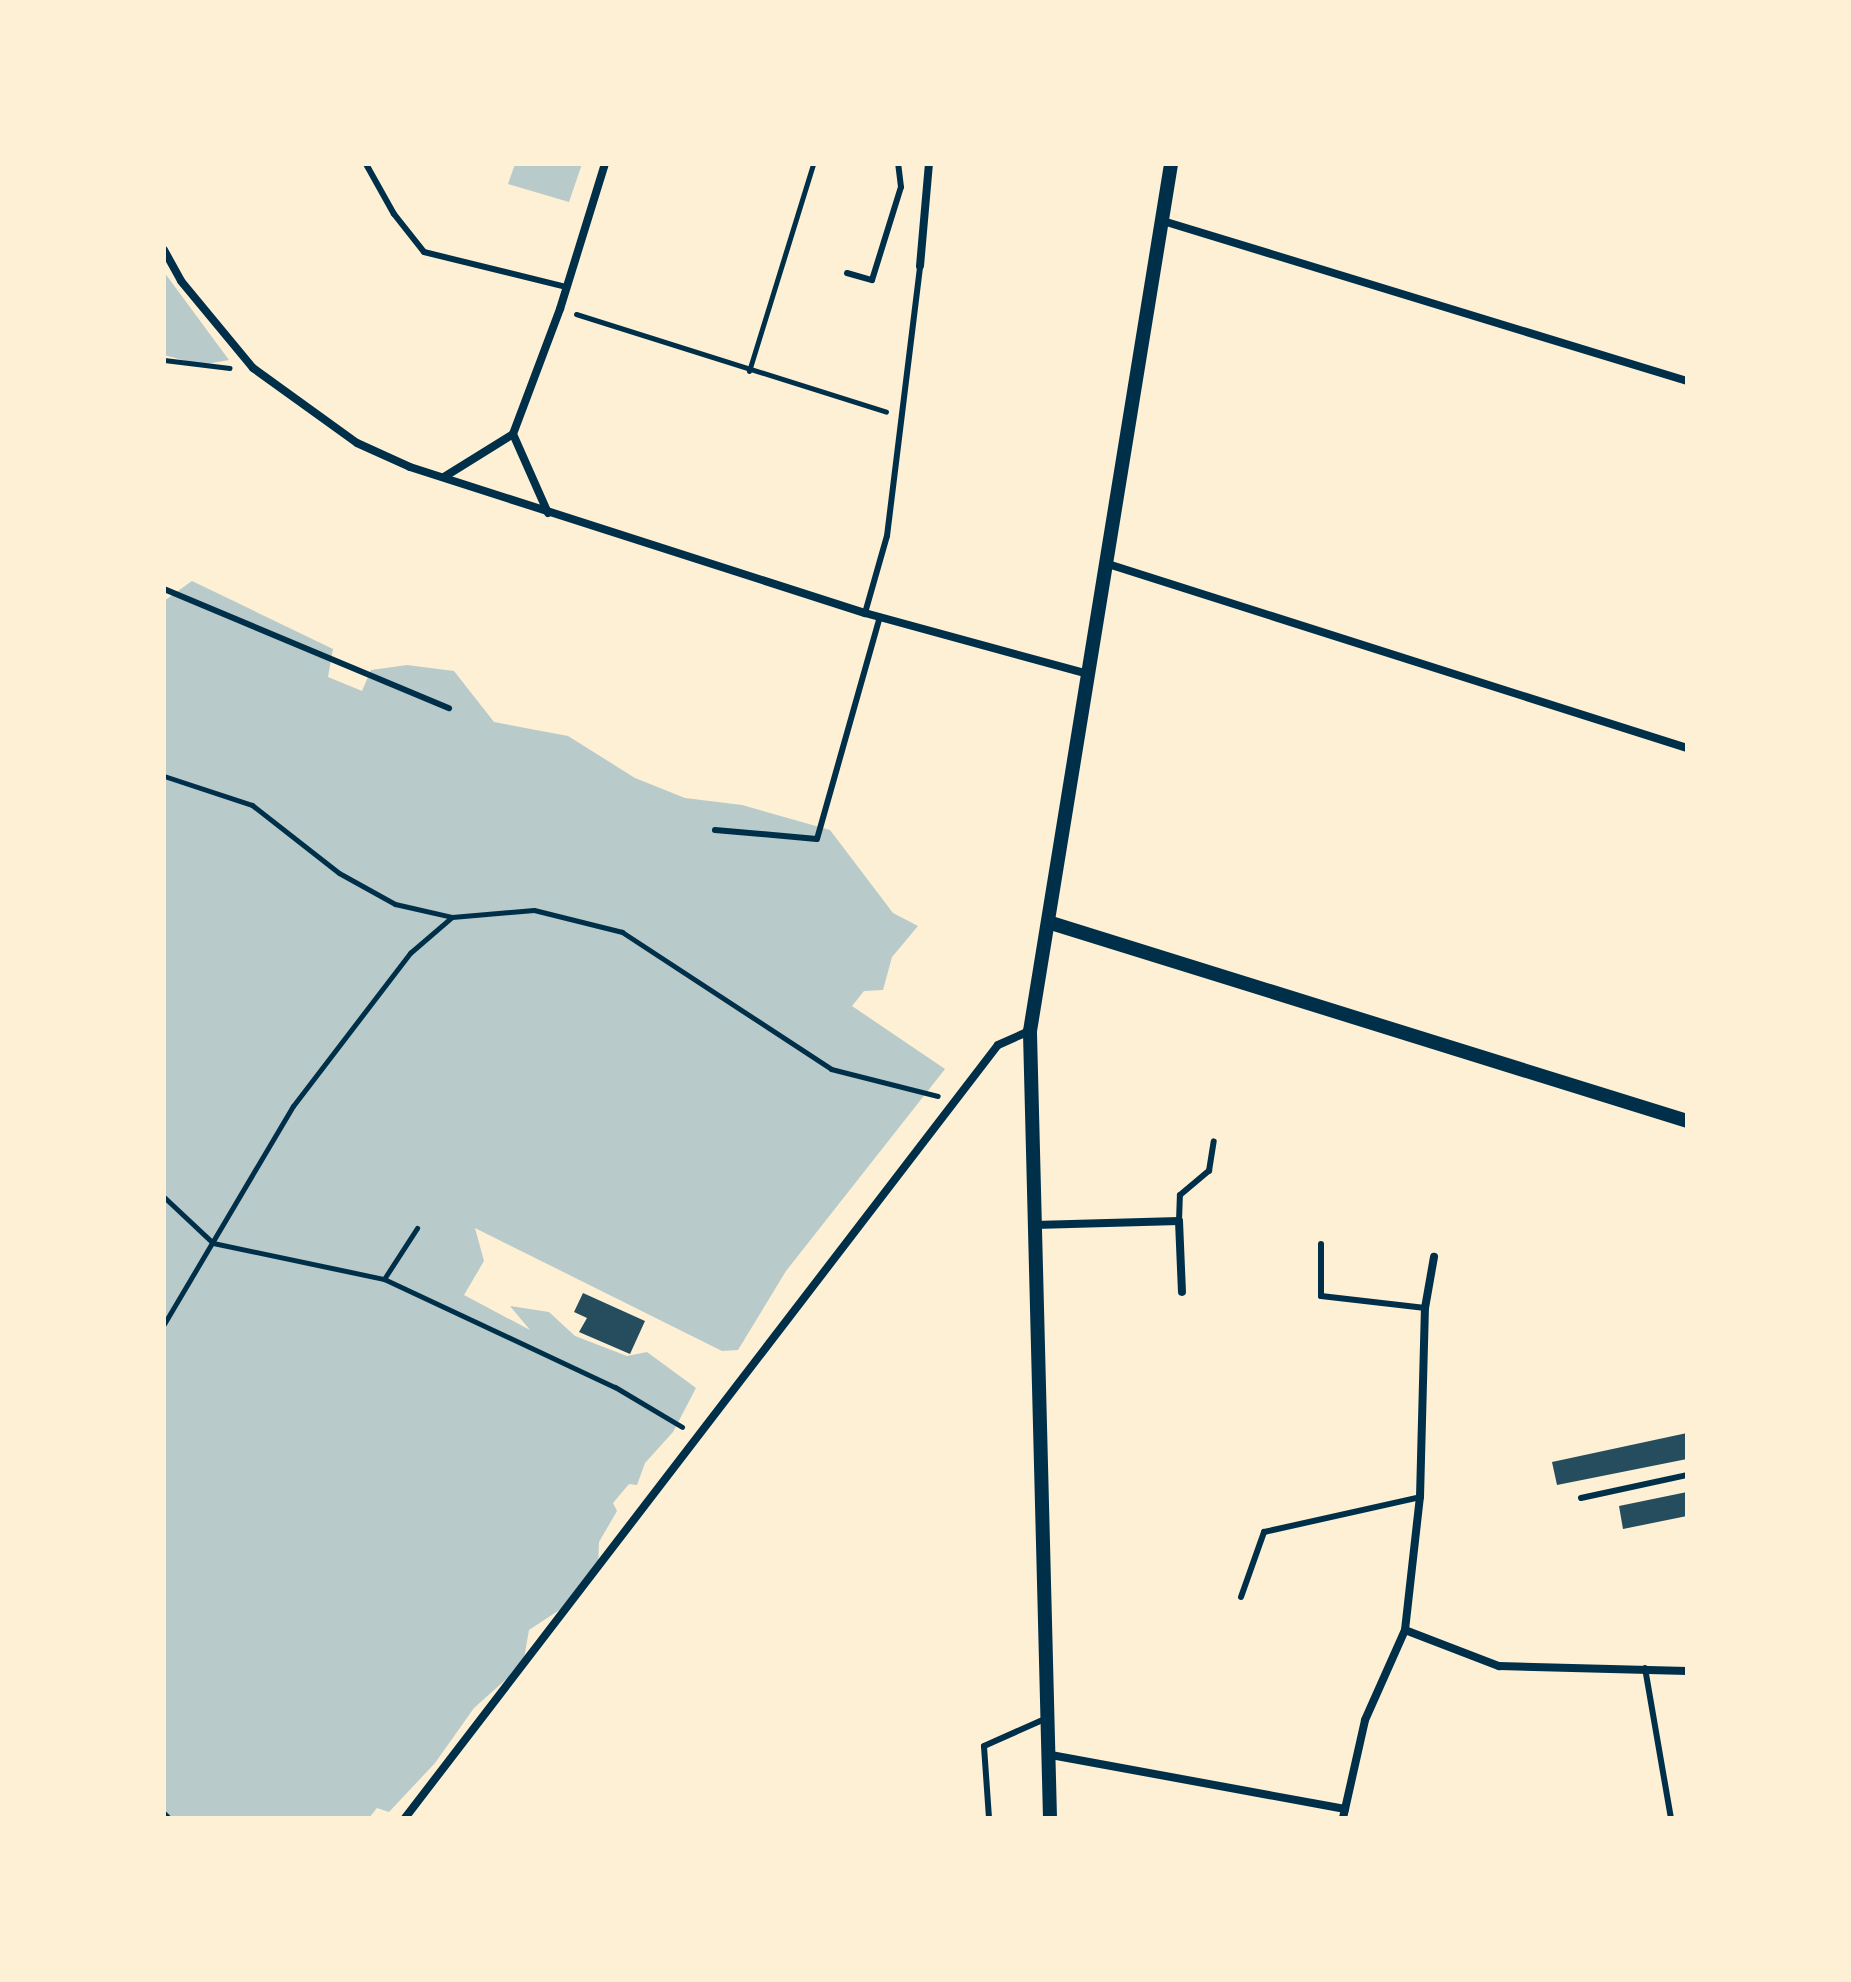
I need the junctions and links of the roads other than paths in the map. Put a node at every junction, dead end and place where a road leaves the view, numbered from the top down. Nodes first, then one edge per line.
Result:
1 (366, 164) edge
2 (605, 164) edge
3 (898, 164) edge
4 (929, 164) edge
5 (1171, 164) edge
6 (1163, 221) junction
7 (164, 250) edge
8 (920, 266) joint
9 (847, 273) dead end
10 (567, 287) junction
11 (1687, 381) edge
12 (513, 434) junction
13 (444, 477) junction
14 (548, 513) junction
15 (1108, 564) junction
16 (164, 589) edge
17 (865, 613) junction
18 (880, 617) junction
19 (1088, 674) junction
20 (449, 708) dead end
21 (1687, 748) edge
22 (715, 830) dead end
23 (1051, 923) junction
24 (1030, 1031) junction
25 (1687, 1121) edge
26 (1214, 1141) dead end
27 (1179, 1221) junction
28 (1034, 1225) junction
29 (1321, 1244) dead end
30 (1434, 1257) dead end
31 (1182, 1292) dead end
32 (1425, 1308) junction
33 (1687, 1475) edge
34 (1420, 1497) junction
35 (1581, 1498) dead end
36 (1241, 1597) dead end
37 (1405, 1630) junction
38 (1645, 1668) junction
39 (1687, 1671) edge
40 (1050, 1717) junction
41 (1051, 1755) junction
42 (1344, 1813) edge
43 (405, 1818) edge
44 (989, 1818) edge
45 (1050, 1818) edge
46 (1671, 1818) edge

1 - 10 lane
2 - 10 street
3 - 9 lane
4 - 8 street
5 - 6 street
6 - 11 street
6 - 15 street
7 - 13 street
8 - 17 lane
10 - 12 street
12 - 13 street
12 - 14 street
13 - 14 street
14 - 17 street
15 - 19 street
15 - 21 street
16 - 20 lane
17 - 18 street
18 - 19 street
18 - 22 lane
19 - 23 street
23 - 24 street
23 - 25 street
24 - 28 street
24 - 43 street
26 - 27 lane
27 - 28 street
27 - 31 street
28 - 40 street
29 - 32 lane
30 - 32 street
32 - 34 street
33 - 35 lane
34 - 36 lane
34 - 37 street
37 - 38 street
37 - 42 street
38 - 39 street
38 - 46 lane
40 - 41 street
40 - 44 lane
41 - 42 street
41 - 45 street

